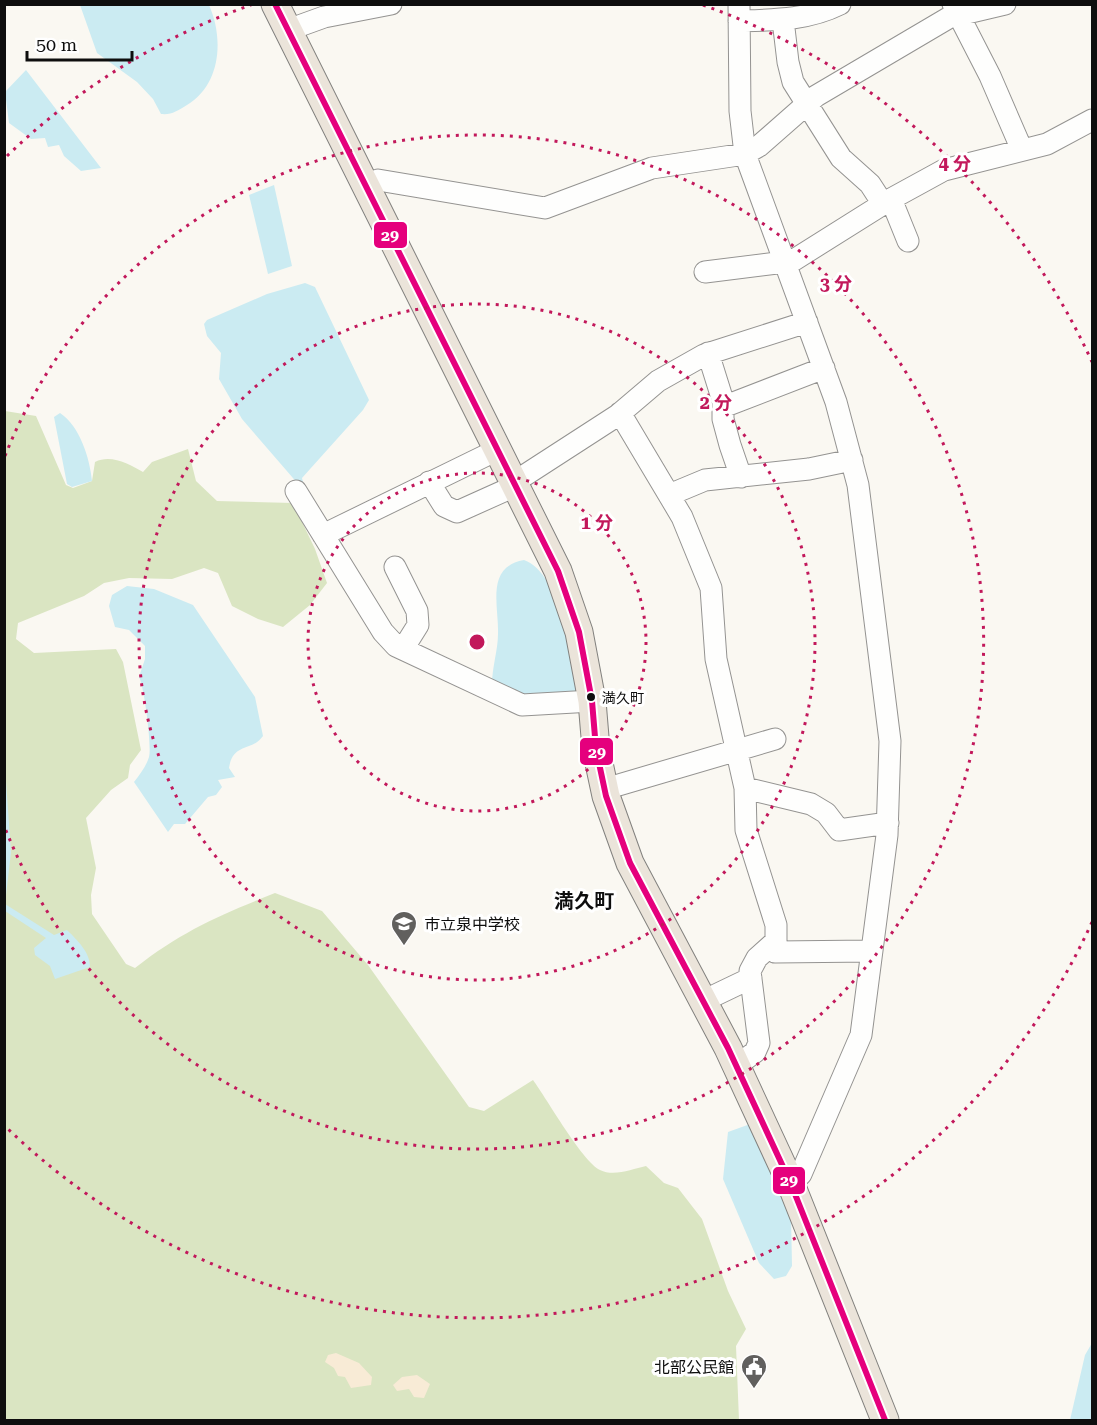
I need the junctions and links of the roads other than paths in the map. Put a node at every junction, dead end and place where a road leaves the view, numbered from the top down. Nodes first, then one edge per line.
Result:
1 (275, 4) edge
2 (392, 4) edge
3 (840, 4) edge
4 (1005, 4) edge
5 (956, 10) edge
6 (739, 13) edge
7 (783, 20) junction
8 (288, 30) junction
9 (806, 105) junction
10 (1092, 120) edge
11 (1022, 150) junction
12 (745, 154) junction
13 (366, 185) junction
14 (887, 202) junction
15 (908, 241) dead end
16 (786, 263) junction
17 (705, 272) dead end
18 (807, 322) junction
19 (708, 353) junction
20 (824, 368) junction
21 (723, 407) junction
22 (620, 413) junction
23 (499, 449) junction
24 (852, 460) junction
25 (741, 477) junction
26 (429, 482) junction
27 (517, 483) junction
28 (296, 491) dead end
29 (669, 495) junction
30 (323, 535) junction
31 (395, 567) dead end
32 (403, 649) junction
33 (592, 701) junction
34 (775, 739) dead end
35 (736, 750) junction
36 (745, 788) junction
37 (605, 789) junction
38 (888, 823) junction
39 (771, 948) junction
40 (871, 951) junction
41 (751, 978) junction
42 (703, 1000) junction
43 (736, 1066) junction
44 (791, 1184) junction
45 (885, 1420) edge

1 - 8 main road
2 - 8 street
3 - 7 street
4 - 5 street
5 - 9 street
5 - 11 street
6 - 7 street
6 - 12 street
7 - 9 street
8 - 13 main road
9 - 12 street
9 - 14 street
10 - 11 street
11 - 14 street
12 - 13 street
12 - 16 street
13 - 23 main road
14 - 15 street
14 - 16 street
16 - 17 street
16 - 18 street
18 - 19 street
18 - 20 street
19 - 21 street
19 - 22 street
20 - 21 street
20 - 24 street
21 - 25 street
22 - 27 street
22 - 29 street
23 - 26 street
23 - 27 main road
24 - 25 street
24 - 38 street
25 - 29 street
26 - 27 street
26 - 30 street
27 - 33 main road
28 - 30 street
29 - 35 street
30 - 32 street
31 - 32 street
32 - 33 street
33 - 37 main road
34 - 35 street
35 - 36 street
35 - 37 street
36 - 38 street
36 - 39 street
37 - 42 main road
38 - 40 street
39 - 40 street
39 - 41 street
40 - 44 street
41 - 42 street
41 - 43 street
42 - 43 main road
43 - 44 main road
44 - 45 main road

